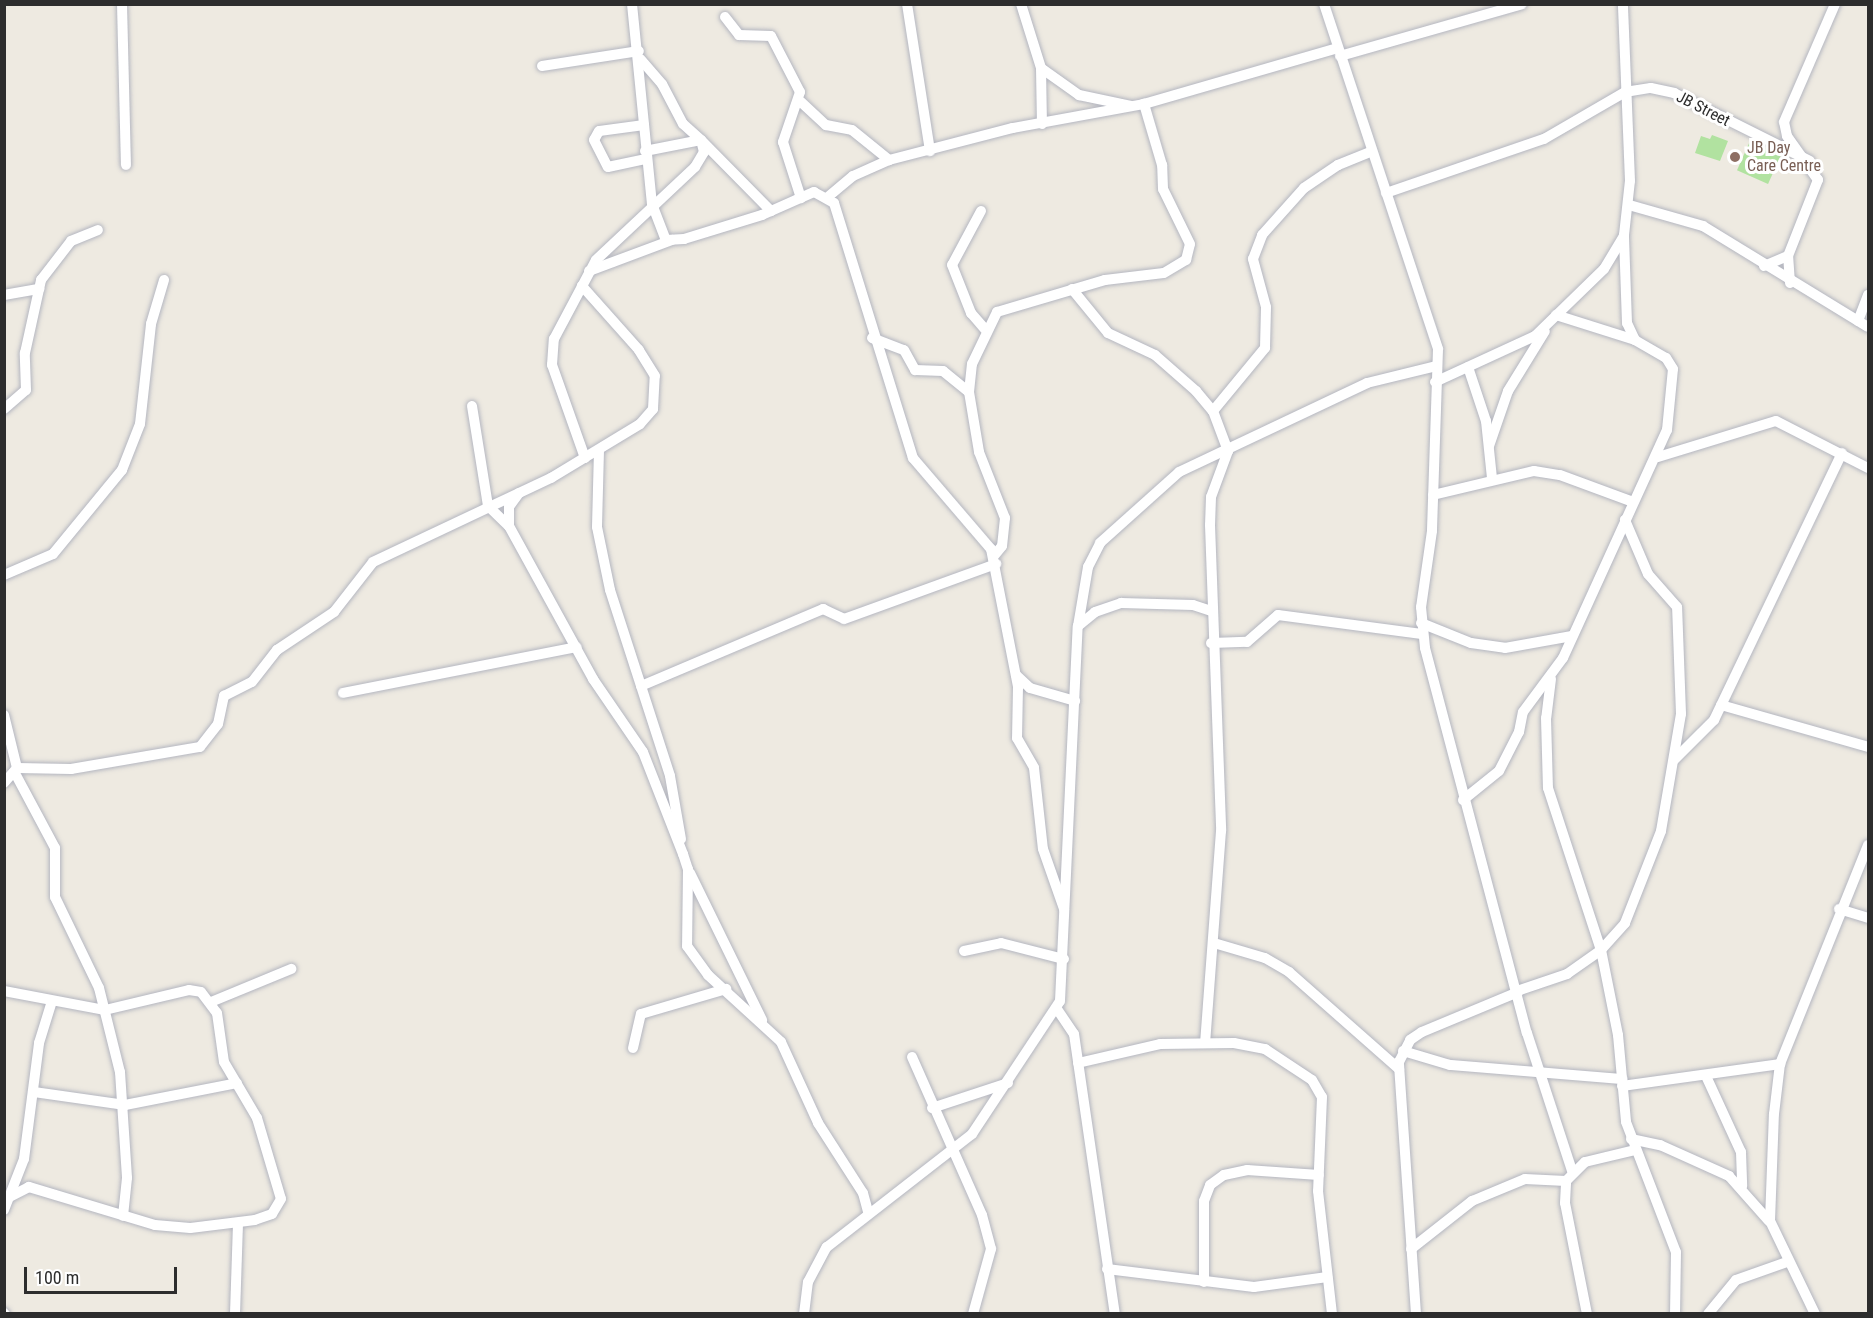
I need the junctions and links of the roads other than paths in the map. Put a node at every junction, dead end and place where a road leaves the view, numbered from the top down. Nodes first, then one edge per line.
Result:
1 (122, 4) edge
2 (632, 4) edge
3 (907, 4) edge
4 (1021, 4) edge
5 (1324, 4) edge
6 (1522, 4) edge
7 (1623, 4) edge
8 (1835, 4) edge
9 (725, 17) dead end
10 (1337, 53) junction
11 (639, 55) junction
12 (542, 66) dead end
13 (1041, 68) junction
14 (1625, 92) junction
15 (801, 102) junction
16 (1144, 104) junction
17 (1131, 106) junction
18 (1042, 124) junction
19 (644, 125) junction
20 (701, 140) junction
21 (930, 151) junction
22 (1370, 152) junction
23 (646, 155) junction
24 (889, 160) junction
25 (1810, 161) junction
26 (126, 165) dead end
27 (1386, 193) junction
28 (829, 196) junction
29 (801, 198) junction
30 (652, 204) junction
31 (1629, 205) junction
32 (771, 211) junction
33 (981, 211) dead end
34 (658, 224) junction
35 (98, 230) dead end
36 (1624, 235) junction
37 (672, 240) junction
38 (644, 251) junction
39 (1788, 256) junction
40 (1764, 266) junction
41 (588, 272) junction
42 (164, 280) dead end
43 (1790, 283) junction
44 (582, 286) junction
45 (39, 289) junction
46 (1071, 289) junction
47 (4, 295) edge
48 (1869, 295) edge
49 (1552, 319) junction
50 (1858, 321) junction
51 (1869, 327) edge
52 (986, 329) junction
53 (872, 338) junction
54 (1635, 340) junction
55 (1437, 366) junction
56 (1468, 367) junction
57 (1435, 382) junction
58 (969, 392) junction
59 (472, 406) dead end
60 (4, 409) edge
61 (1213, 411) junction
62 (1489, 446) junction
63 (599, 450) junction
64 (1228, 451) junction
65 (1842, 453) junction
66 (1658, 457) junction
67 (585, 458) junction
68 (1869, 468) edge
69 (1492, 478) junction
70 (519, 493) junction
71 (1433, 495) junction
72 (1633, 502) junction
73 (488, 506) junction
74 (1625, 519) junction
75 (509, 526) junction
76 (995, 560) junction
77 (4, 575) edge
78 (1212, 611) junction
79 (1078, 626) junction
80 (1422, 628) junction
81 (1572, 636) junction
82 (1211, 643) junction
83 (577, 647) junction
84 (1016, 675) junction
85 (1551, 679) junction
86 (641, 686) junction
87 (343, 693) dead end
88 (1075, 700) junction
89 (1721, 705) junction
90 (4, 715) edge
91 (1869, 747) edge
92 (1674, 760) junction
93 (17, 772) junction
94 (4, 783) edge
95 (1463, 800) junction
96 (1869, 845) edge
97 (683, 854) junction
98 (688, 869) junction
99 (1839, 909) junction
100 (1066, 915) junction
101 (1869, 918) edge
102 (1214, 943) junction
103 (1601, 950) junction
104 (964, 951) dead end
105 (1064, 960) junction
106 (291, 969) dead end
107 (726, 989) junction
108 (4, 991) edge
109 (1517, 992) junction
110 (52, 1001) junction
111 (211, 1002) junction
112 (1057, 1009) junction
113 (105, 1010) junction
114 (762, 1021) junction
115 (1205, 1042) junction
116 (633, 1048) dead end
117 (1403, 1051) junction
118 (912, 1057) dead end
119 (1078, 1063) junction
120 (1780, 1064) junction
121 (1399, 1069) junction
122 (1539, 1069) junction
123 (1706, 1077) junction
124 (237, 1083) junction
125 (1008, 1083) junction
126 (1622, 1083) junction
127 (34, 1092) junction
128 (125, 1105) junction
129 (932, 1108) junction
130 (1633, 1144) junction
131 (951, 1155) junction
132 (1572, 1171) junction
133 (1319, 1175) junction
134 (1566, 1181) junction
135 (1742, 1186) junction
136 (863, 1192) junction
137 (9, 1197) junction
138 (879, 1204) junction
139 (4, 1210) edge
140 (868, 1212) junction
141 (123, 1216) junction
142 (1770, 1221) junction
143 (238, 1224) junction
144 (1410, 1249) junction
145 (1787, 1262) junction
146 (1107, 1269) junction
147 (1327, 1277) junction
148 (1204, 1282) junction
149 (235, 1314) edge
150 (804, 1314) edge
151 (973, 1314) edge
152 (1115, 1314) edge
153 (1332, 1314) edge
154 (1416, 1314) edge
155 (1587, 1314) edge
156 (1675, 1314) edge
157 (1708, 1314) edge
158 (1815, 1314) edge

1 - 26 street
2 - 11 street
3 - 21 street
4 - 13 street
5 - 10 street
6 - 10 street
7 - 14 street
8 - 25 street
9 - 15 street
10 - 16 street
10 - 22 street
11 - 12 street
11 - 19 street
11 - 20 street
13 - 17 street
13 - 18 street
14 - 25 street, JB Street
14 - 27 street
14 - 31 street
15 - 24 street
15 - 29 street
16 - 17 street
16 - 46 street
17 - 18 street
18 - 21 street
19 - 23 street
19 - 23 street
20 - 23 street
20 - 30 street
20 - 32 street
21 - 24 street
22 - 27 street
22 - 61 street
23 - 30 street
24 - 28 street
25 - 39 street
27 - 55 street
28 - 29 street
28 - 53 street
29 - 32 street
30 - 34 street
30 - 41 street
31 - 36 street
31 - 40 street
32 - 37 street
33 - 52 street
34 - 37 street
34 - 38 street
35 - 45 street
36 - 49 street
36 - 54 street
37 - 38 street
38 - 41 street
39 - 40 street
39 - 43 street
40 - 43 street
41 - 44 street
42 - 77 street
43 - 50 street
44 - 63 street
44 - 67 street
45 - 47 street
45 - 60 street
46 - 52 street
46 - 61 street
48 - 50 street
49 - 54 street
49 - 56 street
49 - 62 street
50 - 51 street
52 - 58 street
53 - 58 street
53 - 76 street
54 - 66 street
55 - 57 street
55 - 64 street
56 - 57 street
56 - 62 street
57 - 71 street
58 - 76 street
59 - 73 street
61 - 64 street
62 - 69 street
63 - 67 street
63 - 86 street
64 - 78 street
64 - 79 street
65 - 66 street
65 - 68 street
65 - 89 street
66 - 72 street
67 - 70 street
69 - 71 street
69 - 72 street
70 - 73 street
70 - 75 street
71 - 80 street
72 - 74 street
73 - 75 street
73 - 93 street
74 - 81 street
74 - 92 street
75 - 83 street
76 - 84 street
76 - 86 street
78 - 79 street
78 - 82 street
79 - 88 street
80 - 81 street
80 - 82 street
80 - 95 street
81 - 85 street
82 - 102 street
83 - 87 street
83 - 97 street
84 - 88 street
84 - 100 street
85 - 95 street
85 - 103 street
86 - 97 street
88 - 100 street
89 - 91 street
89 - 92 street
90 - 93 street
92 - 103 street
93 - 94 street
93 - 113 street
95 - 109 street
96 - 99 street
97 - 98 street
98 - 107 street
98 - 114 street
99 - 101 street
99 - 120 street
100 - 105 street
102 - 115 street
102 - 121 street
103 - 109 street
103 - 126 street
104 - 105 street
105 - 112 street
106 - 111 street
107 - 114 street
107 - 116 street
108 - 110 street
109 - 117 street
109 - 122 street
110 - 113 street
110 - 127 street
111 - 113 street
111 - 124 street
112 - 119 street
112 - 125 street
113 - 128 street
114 - 136 street
115 - 119 street
115 - 133 street
117 - 121 street
117 - 122 street
118 - 129 street
119 - 146 street
120 - 123 street
120 - 142 street
121 - 144 street
122 - 126 street
122 - 132 street
123 - 126 street
123 - 135 street
124 - 128 street
124 - 143 street
125 - 129 street
125 - 131 street
126 - 130 street
127 - 128 street
127 - 137 street
128 - 141 street
129 - 131 street
130 - 132 street
130 - 135 street
130 - 156 street
131 - 138 street
131 - 151 street
132 - 134 street
133 - 147 street
133 - 148 street
134 - 144 street
134 - 155 street
135 - 142 street
136 - 138 street
136 - 140 street
137 - 139 street
137 - 141 street
138 - 140 street
140 - 150 street
141 - 143 street
142 - 145 street
143 - 149 street
144 - 154 street
145 - 157 street
145 - 158 street
146 - 148 street
146 - 152 street
147 - 148 street
147 - 153 street

